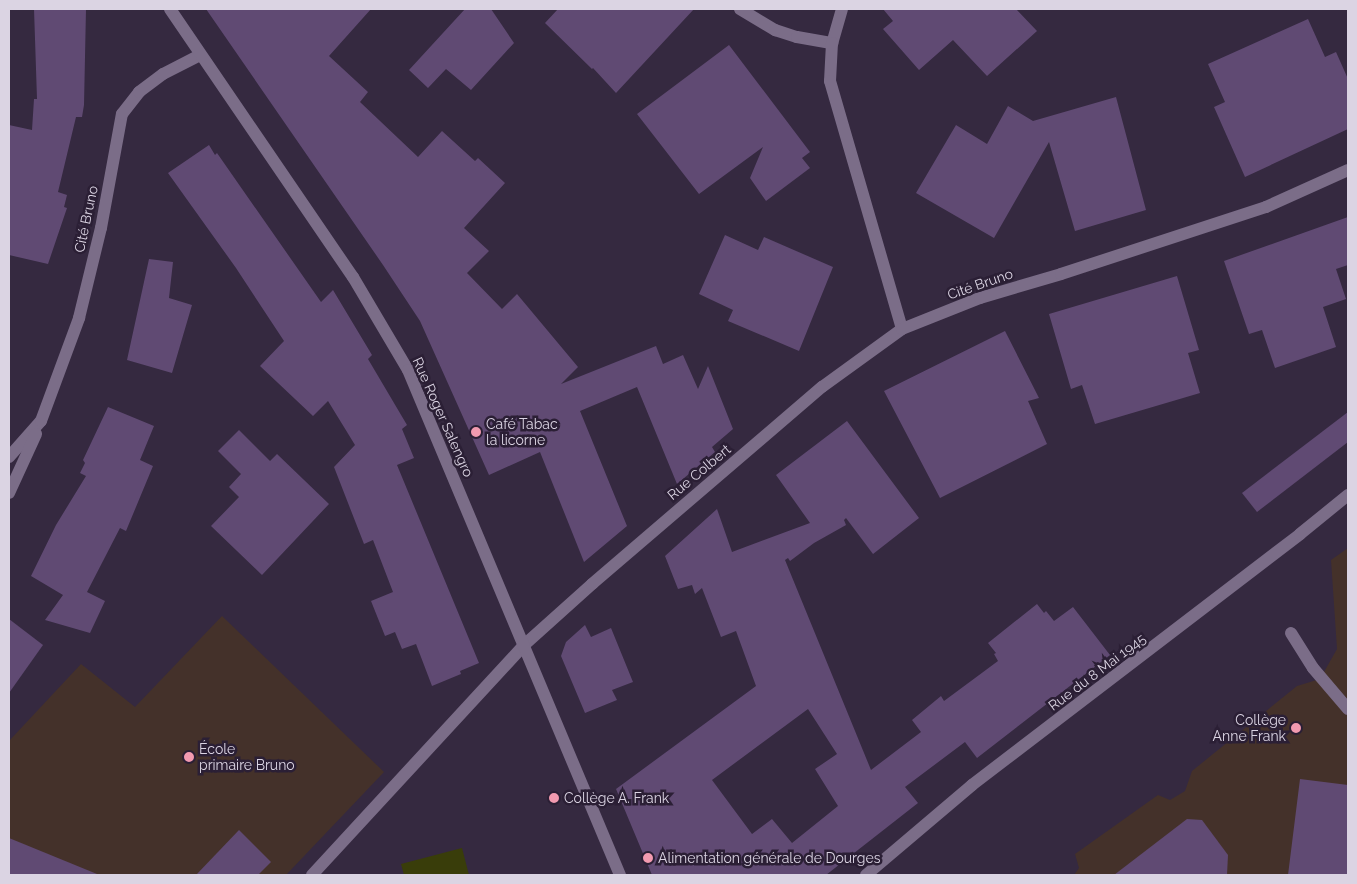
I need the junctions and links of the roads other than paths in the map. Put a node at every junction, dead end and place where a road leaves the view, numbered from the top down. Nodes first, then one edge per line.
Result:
1 (170, 9) edge
2 (740, 9) edge
3 (842, 9) edge
4 (832, 43) junction
5 (200, 55) junction
6 (1348, 170) edge
7 (902, 330) junction
8 (41, 421) junction
9 (9, 457) edge
10 (9, 493) edge
11 (1348, 495) edge
12 (1291, 633) dead end
13 (523, 646) junction
14 (1348, 709) edge
15 (312, 875) edge
16 (620, 875) edge
17 (866, 875) edge

1 - 5 street, Rue Roger Salengro
2 - 4 street
3 - 4 street
4 - 7 street
5 - 8 street, Cité Bruno
5 - 13 street, Rue Roger Salengro
6 - 7 street, Cité Bruno
7 - 13 street, Rue Colbert
8 - 9 street, Cité Bruno
8 - 10 street, Cité Bruno
11 - 17 street, Rue du 8 Mai 1945
12 - 14 street
13 - 15 street, Rue Colbert
13 - 16 street, Rue Roger Salengro

